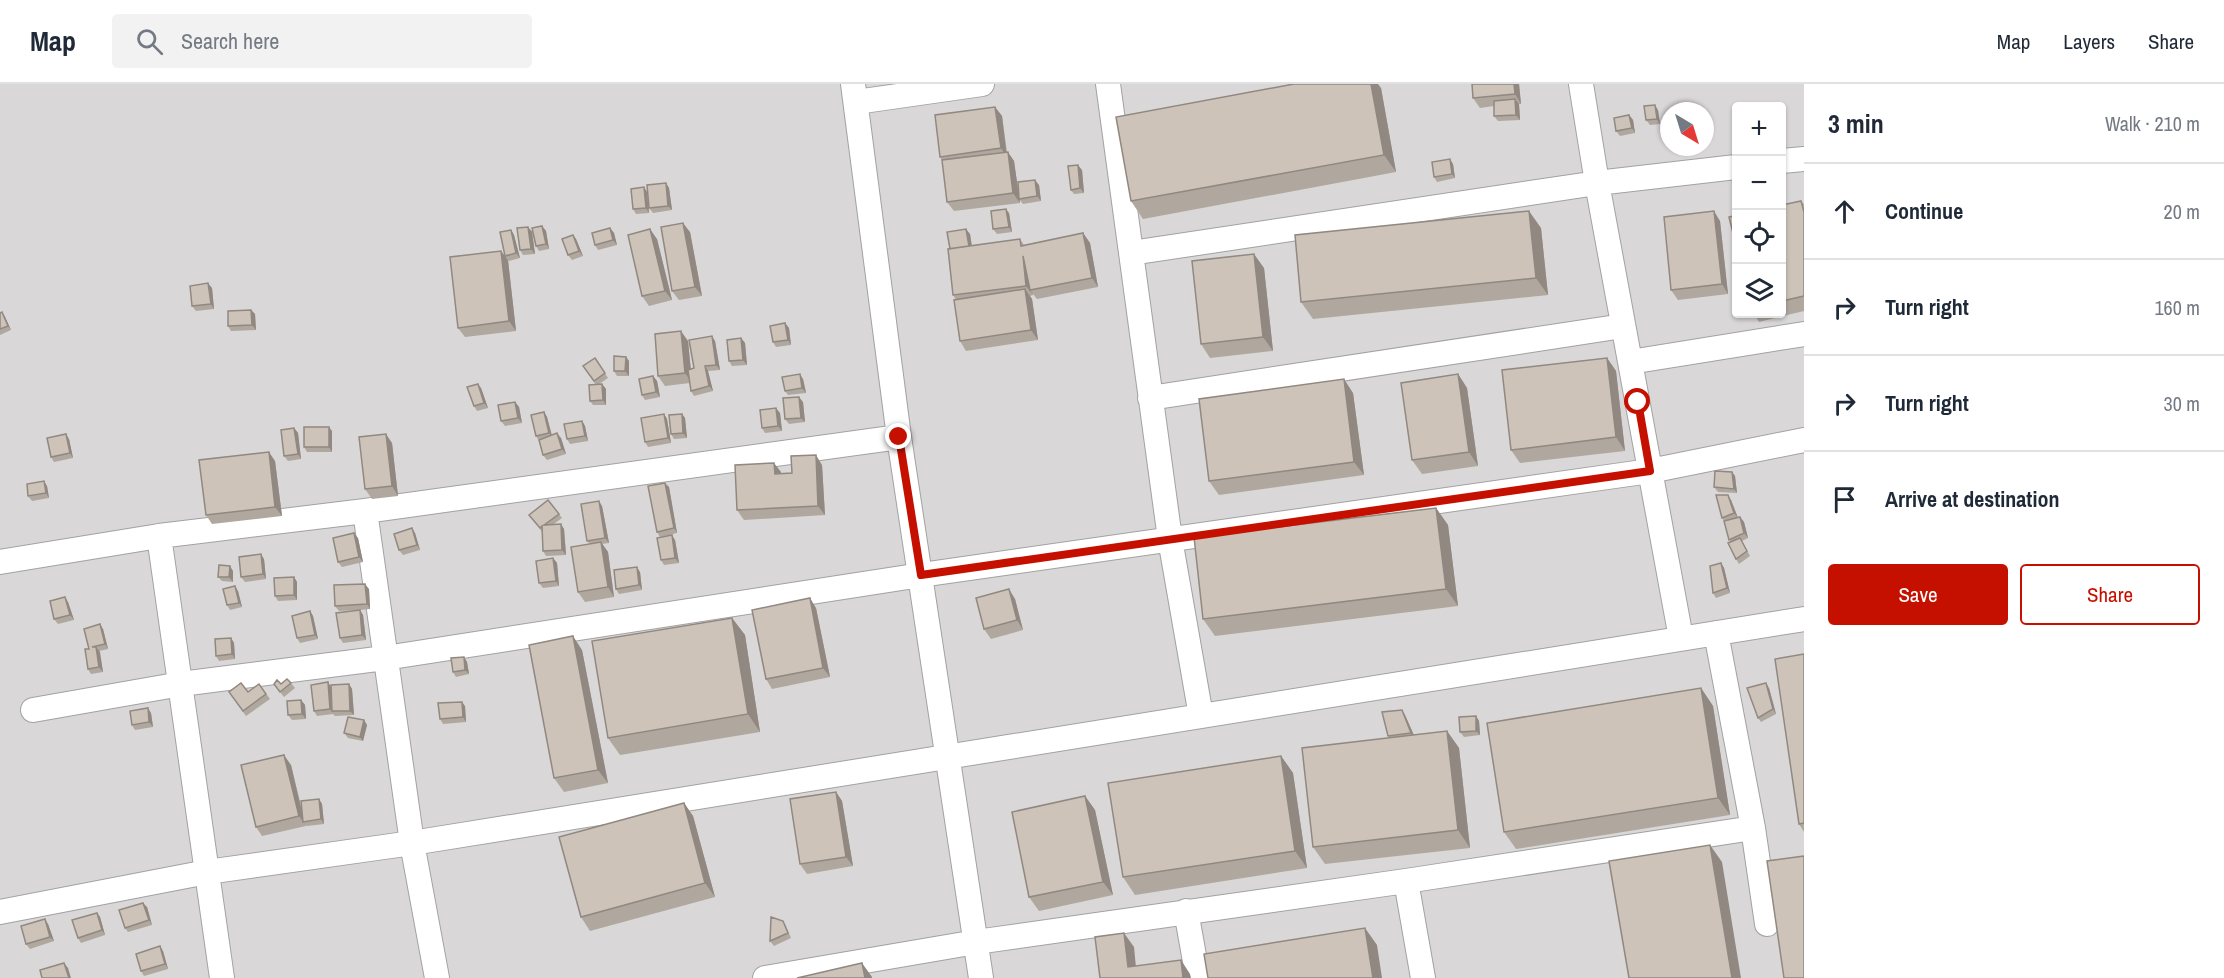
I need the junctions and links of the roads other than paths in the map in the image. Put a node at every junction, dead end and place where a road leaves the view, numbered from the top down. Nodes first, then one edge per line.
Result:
1 (982, 84) edge
2 (1108, 84) edge
3 (1581, 84) edge
4 (855, 93) edge
5 (1804, 159) edge
6 (1786, 161) edge
7 (1732, 168) edge
8 (1597, 183) junction
9 (1131, 253) junction
10 (1623, 326) junction
11 (1804, 334) edge
12 (1630, 362) junction
13 (1150, 398) junction
14 (899, 437) junction
15 (1804, 440) edge
16 (1650, 471) junction
17 (365, 511) junction
18 (159, 536) junction
19 (1170, 539) junction
20 (0, 562) edge
21 (921, 575) junction
22 (1804, 619) edge
23 (1716, 633) junction
24 (1681, 638) junction
25 (385, 658) junction
26 (181, 684) junction
27 (33, 710) dead end
28 (1202, 716) junction
29 (949, 757) junction
30 (1753, 828) junction
31 (412, 843) junction
32 (207, 872) junction
33 (1406, 881) junction
34 (1186, 911) junction
35 (0, 912) edge
36 (1767, 924) dead end
37 (976, 942) junction
38 (222, 978) edge
39 (437, 978) edge
40 (765, 978) edge
41 (981, 978) edge
42 (1198, 978) edge
43 (1423, 978) edge

1 - 4 street
2 - 9 street
3 - 8 street
4 - 14 street
5 - 6 street
7 - 8 street
8 - 9 street
8 - 10 street
9 - 13 street
10 - 12 street
10 - 13 street
11 - 12 street
12 - 16 street
13 - 19 street
14 - 17 street
14 - 21 street
15 - 16 street
16 - 19 street
16 - 24 street
17 - 18 street
17 - 25 street
18 - 20 street
18 - 26 street
19 - 21 street
19 - 28 street
21 - 25 street
21 - 29 street
22 - 23 street
23 - 24 street
23 - 30 street
24 - 28 street
25 - 26 street
25 - 31 street
26 - 27 street
26 - 32 street
28 - 29 street
29 - 31 street
29 - 37 street
30 - 33 street
30 - 36 street
31 - 32 street
31 - 39 street
32 - 35 street
32 - 38 street
33 - 34 street
33 - 43 street
34 - 37 street
34 - 42 street
37 - 40 street
37 - 41 street

